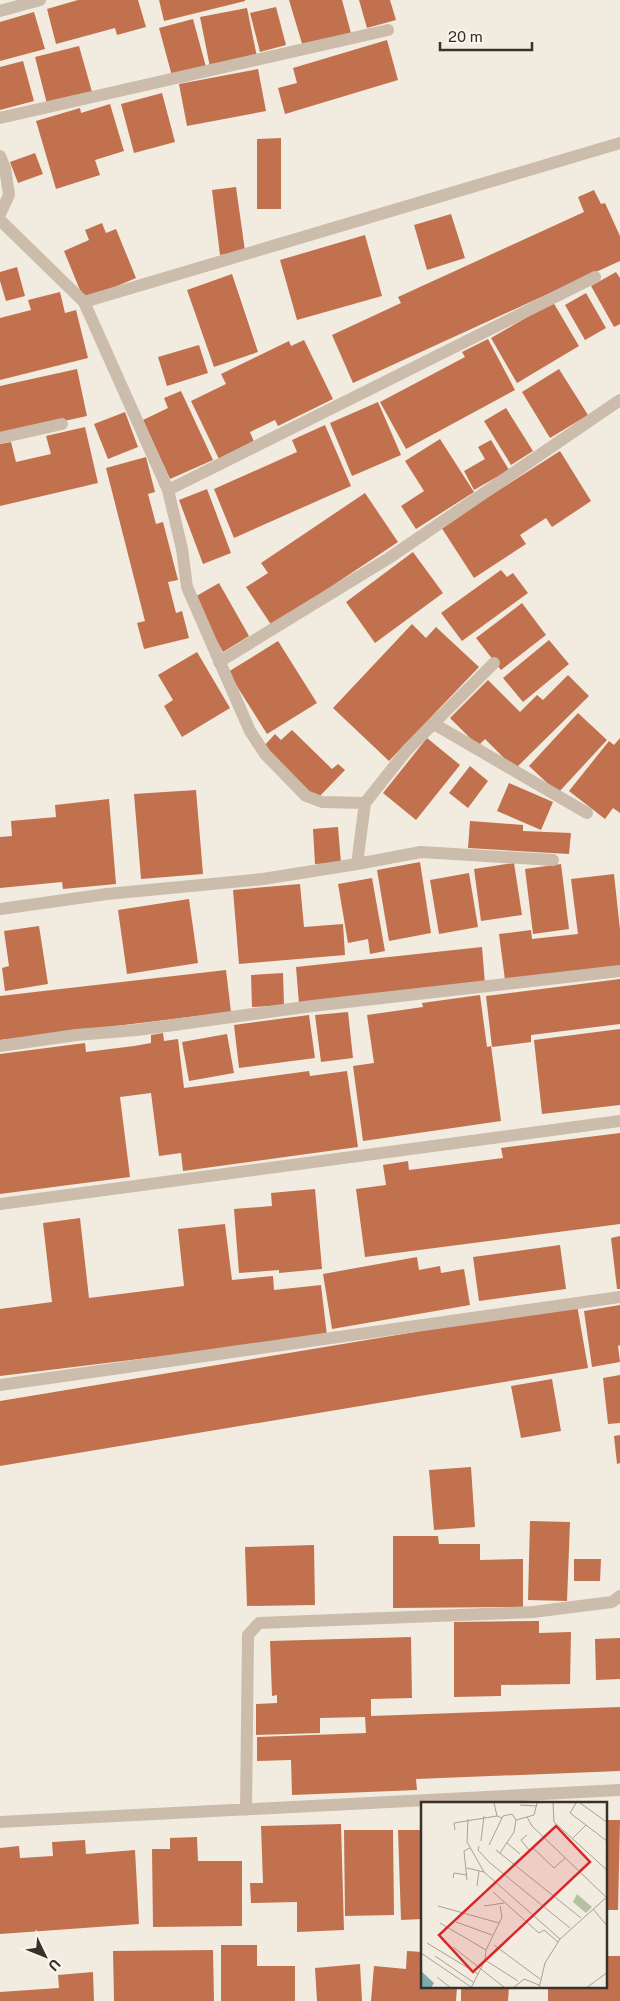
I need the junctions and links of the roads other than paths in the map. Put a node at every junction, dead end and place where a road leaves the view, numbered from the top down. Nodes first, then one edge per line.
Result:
1 (40, 0) edge
2 (0, 11) edge
3 (388, 30) dead end
4 (0, 118) edge
5 (620, 143) edge
6 (0, 156) edge
7 (0, 214) edge
8 (0, 220) edge
9 (595, 277) dead end
10 (84, 302) junction
11 (620, 400) edge
12 (62, 424) dead end
13 (0, 438) edge
14 (168, 490) junction
15 (219, 662) junction
16 (494, 663) dead end
17 (434, 724) junction
18 (364, 803) junction
19 (587, 813) dead end
20 (553, 860) dead end
21 (358, 864) junction
22 (0, 909) edge
23 (620, 971) edge
24 (0, 1046) edge
25 (620, 1121) edge
26 (0, 1204) edge
27 (620, 1297) edge
28 (0, 1385) edge
29 (620, 1596) edge
30 (620, 1790) edge
31 (246, 1810) junction
32 (0, 1822) edge

1 - 2 street
3 - 4 street
5 - 10 street
6 - 7 street
8 - 10 street
9 - 14 street
10 - 14 street
11 - 15 street
12 - 13 street
14 - 15 street
15 - 18 street
16 - 17 street
17 - 18 street
17 - 19 street
18 - 21 street
20 - 21 street
21 - 22 street
23 - 24 street
25 - 26 street
27 - 28 street
29 - 31 street
30 - 31 street
31 - 32 street

